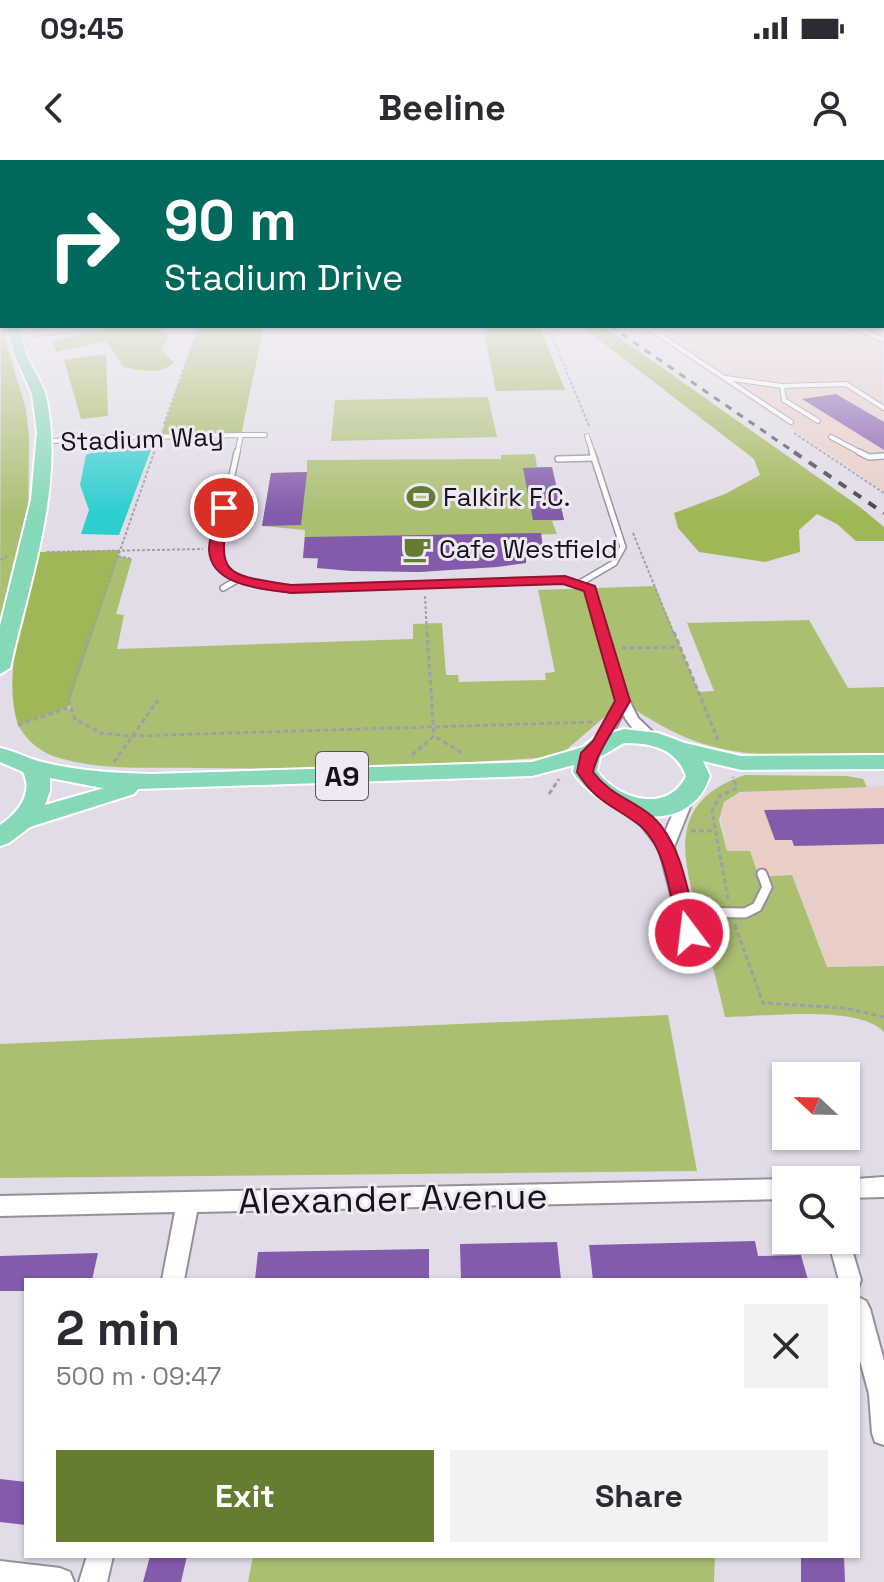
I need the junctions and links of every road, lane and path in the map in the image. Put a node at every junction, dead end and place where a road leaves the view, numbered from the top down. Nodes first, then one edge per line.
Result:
1 (32, 381) edge
2 (180, 381) edge
3 (571, 381) edge
4 (728, 381) edge
5 (751, 381) edge
6 (782, 386) junction
7 (884, 408) edge
8 (818, 421) dead end
9 (791, 422) dead end
10 (590, 428) dead end
11 (241, 435) junction
12 (265, 435) dead end
13 (587, 436) dead end
14 (160, 437) junction
15 (831, 437) dead end
16 (42, 442) junction
17 (884, 456) edge
18 (594, 458) junction
19 (558, 459) dead end
20 (630, 525) dead end
21 (215, 548) junction
22 (120, 550) junction
23 (28, 552) junction
24 (118, 556) junction
25 (132, 559) dead end
26 (239, 579) junction
27 (580, 583) junction
28 (424, 585) junction
29 (361, 587) junction
30 (223, 588) dead end
31 (296, 588) junction
32 (361, 598) dead end
33 (295, 600) dead end
34 (680, 647) junction
35 (610, 649) junction
36 (1, 664) edge
37 (158, 700) dead end
38 (623, 701) junction
39 (68, 707) junction
40 (613, 721) junction
41 (18, 725) dead end
42 (433, 728) junction
43 (132, 736) junction
44 (434, 736) junction
45 (652, 738) junction
46 (594, 748) junction
47 (678, 748) junction
48 (2, 751) edge
49 (411, 755) dead end
50 (467, 755) dead end
51 (884, 762) edge
52 (732, 764) junction
53 (111, 767) dead end
54 (32, 768) junction
55 (532, 769) junction
56 (152, 782) junction
57 (692, 792) junction
58 (609, 797) junction
59 (24, 820) junction
60 (0, 837) edge
61 (666, 847) junction
62 (762, 874) dead end
63 (683, 912) junction
64 (730, 912) junction
65 (689, 933) dead end
66 (884, 1017) edge
67 (884, 1187) edge
68 (860, 1188) edge
69 (772, 1189) edge
70 (188, 1202) junction
71 (0, 1206) edge
72 (843, 1254) edge
73 (173, 1278) edge
74 (849, 1278) edge
75 (860, 1316) edge
76 (884, 1433) edge
77 (99, 1558) edge
78 (0, 1575) edge
79 (60, 1582) edge
80 (93, 1582) edge

1 - 16 main road
2 - 14 path
3 - 10 path
4 - 9 lane
5 - 6 lane
6 - 7 lane
6 - 8 lane
11 - 12 lane, Stadium Way
11 - 14 lane, Stadium Way
11 - 21 lane, Stadium Way
13 - 18 lane
14 - 16 lane, Stadium Way
14 - 22 path
15 - 17 lane
16 - 23 main road
18 - 19 lane
18 - 27 lane
20 - 34 path
21 - 22 path
21 - 26 lane
22 - 23 path
22 - 24 path
23 - 36 main road
24 - 25 path
24 - 39 path
26 - 30 lane
26 - 31 lane
27 - 28 lane
27 - 35 lane
28 - 29 lane
28 - 42 path
29 - 31 lane
29 - 32 lane
31 - 33 lane
34 - 35 path
34 - 52 path
35 - 38 lane
37 - 43 path
38 - 40 street
38 - 45 street
39 - 41 path
39 - 43 path
40 - 42 path
40 - 46 street
42 - 43 path
42 - 44 path
43 - 53 path
44 - 49 path
44 - 50 path
45 - 46 main road
45 - 47 main road
46 - 55 main road, A9
46 - 58 main road
47 - 52 main road
47 - 57 main road
48 - 54 main road
51 - 52 main road
52 - 57 main road
52 - 64 path
54 - 56 main road, A9
54 - 59 main road
55 - 56 main road, A9
55 - 58 main road, A9
56 - 59 main road, A9
57 - 58 main road
57 - 61 street
58 - 61 street
59 - 60 main road
61 - 63 street
62 - 64 lane
63 - 64 lane
63 - 65 street
64 - 66 path
67 - 68 street
69 - 70 street, Alexander Avenue
70 - 71 street, Alexander Avenue
70 - 73 street
72 - 74 street
75 - 76 street
77 - 80 street
78 - 79 street

